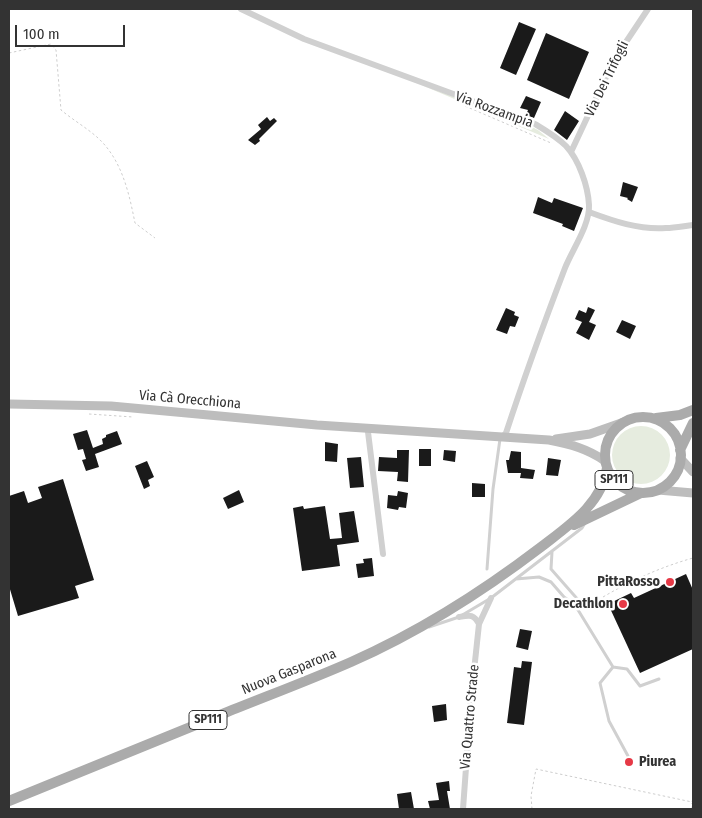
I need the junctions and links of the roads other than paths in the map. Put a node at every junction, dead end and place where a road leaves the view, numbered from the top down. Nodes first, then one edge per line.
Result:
1 (241, 9) edge
2 (648, 9) edge
3 (571, 152) junction
4 (589, 212) junction
5 (693, 225) edge
6 (9, 404) edge
7 (693, 410) edge
8 (653, 418) junction
9 (624, 422) junction
10 (693, 424) edge
11 (369, 428) junction
12 (502, 437) junction
13 (549, 440) junction
14 (680, 454) junction
15 (606, 465) junction
16 (693, 472) edge
17 (658, 490) junction
18 (642, 493) junction
19 (693, 493) edge
20 (590, 516) junction
21 (560, 532) junction
22 (552, 551) junction
23 (383, 554) dead end
24 (487, 569) dead end
25 (515, 579) junction
26 (491, 598) junction
27 (575, 605) junction
28 (459, 617) junction
29 (479, 624) junction
30 (405, 635) junction
31 (613, 667) junction
32 (658, 679) dead end
33 (628, 756) dead end
34 (9, 801) edge
35 (463, 809) edge

1 - 3 street, Via Rozzampia
2 - 3 street, Via Dei Trifogli
3 - 4 street, Via Rozzampia
4 - 5 street
4 - 12 street
6 - 11 main road, Via Cà Orecchiona
7 - 8 main road
8 - 9 main road
8 - 14 main road
9 - 13 main road, Via Cà Orecchiona
9 - 15 main road, Nuova Gasparona / SP111
10 - 14 main road
11 - 12 main road, Via Cà Orecchiona
11 - 23 street
12 - 13 main road, Via Cà Orecchiona
12 - 24 lane
13 - 15 main road, Via Cà Orecchiona
14 - 16 main road
14 - 17 main road
15 - 18 main road, SP111
15 - 21 main road, Nuova Gasparona / SP111
17 - 18 main road, Nuova Gasparona / SP111
17 - 19 main road
18 - 20 main road, Nuova Gasparona / SP111
20 - 21 main road, Nuova Gasparona / SP111
20 - 22 lane
21 - 30 main road, Nuova Gasparona / SP111
22 - 25 lane
22 - 27 lane
25 - 26 lane
25 - 27 lane
26 - 28 lane
26 - 29 street, Via Quattro Strade
27 - 31 lane
28 - 29 street
28 - 30 lane
29 - 35 street, Via Quattro Strade
30 - 34 main road, Nuova Gasparona / SP111
31 - 32 lane
31 - 33 lane

